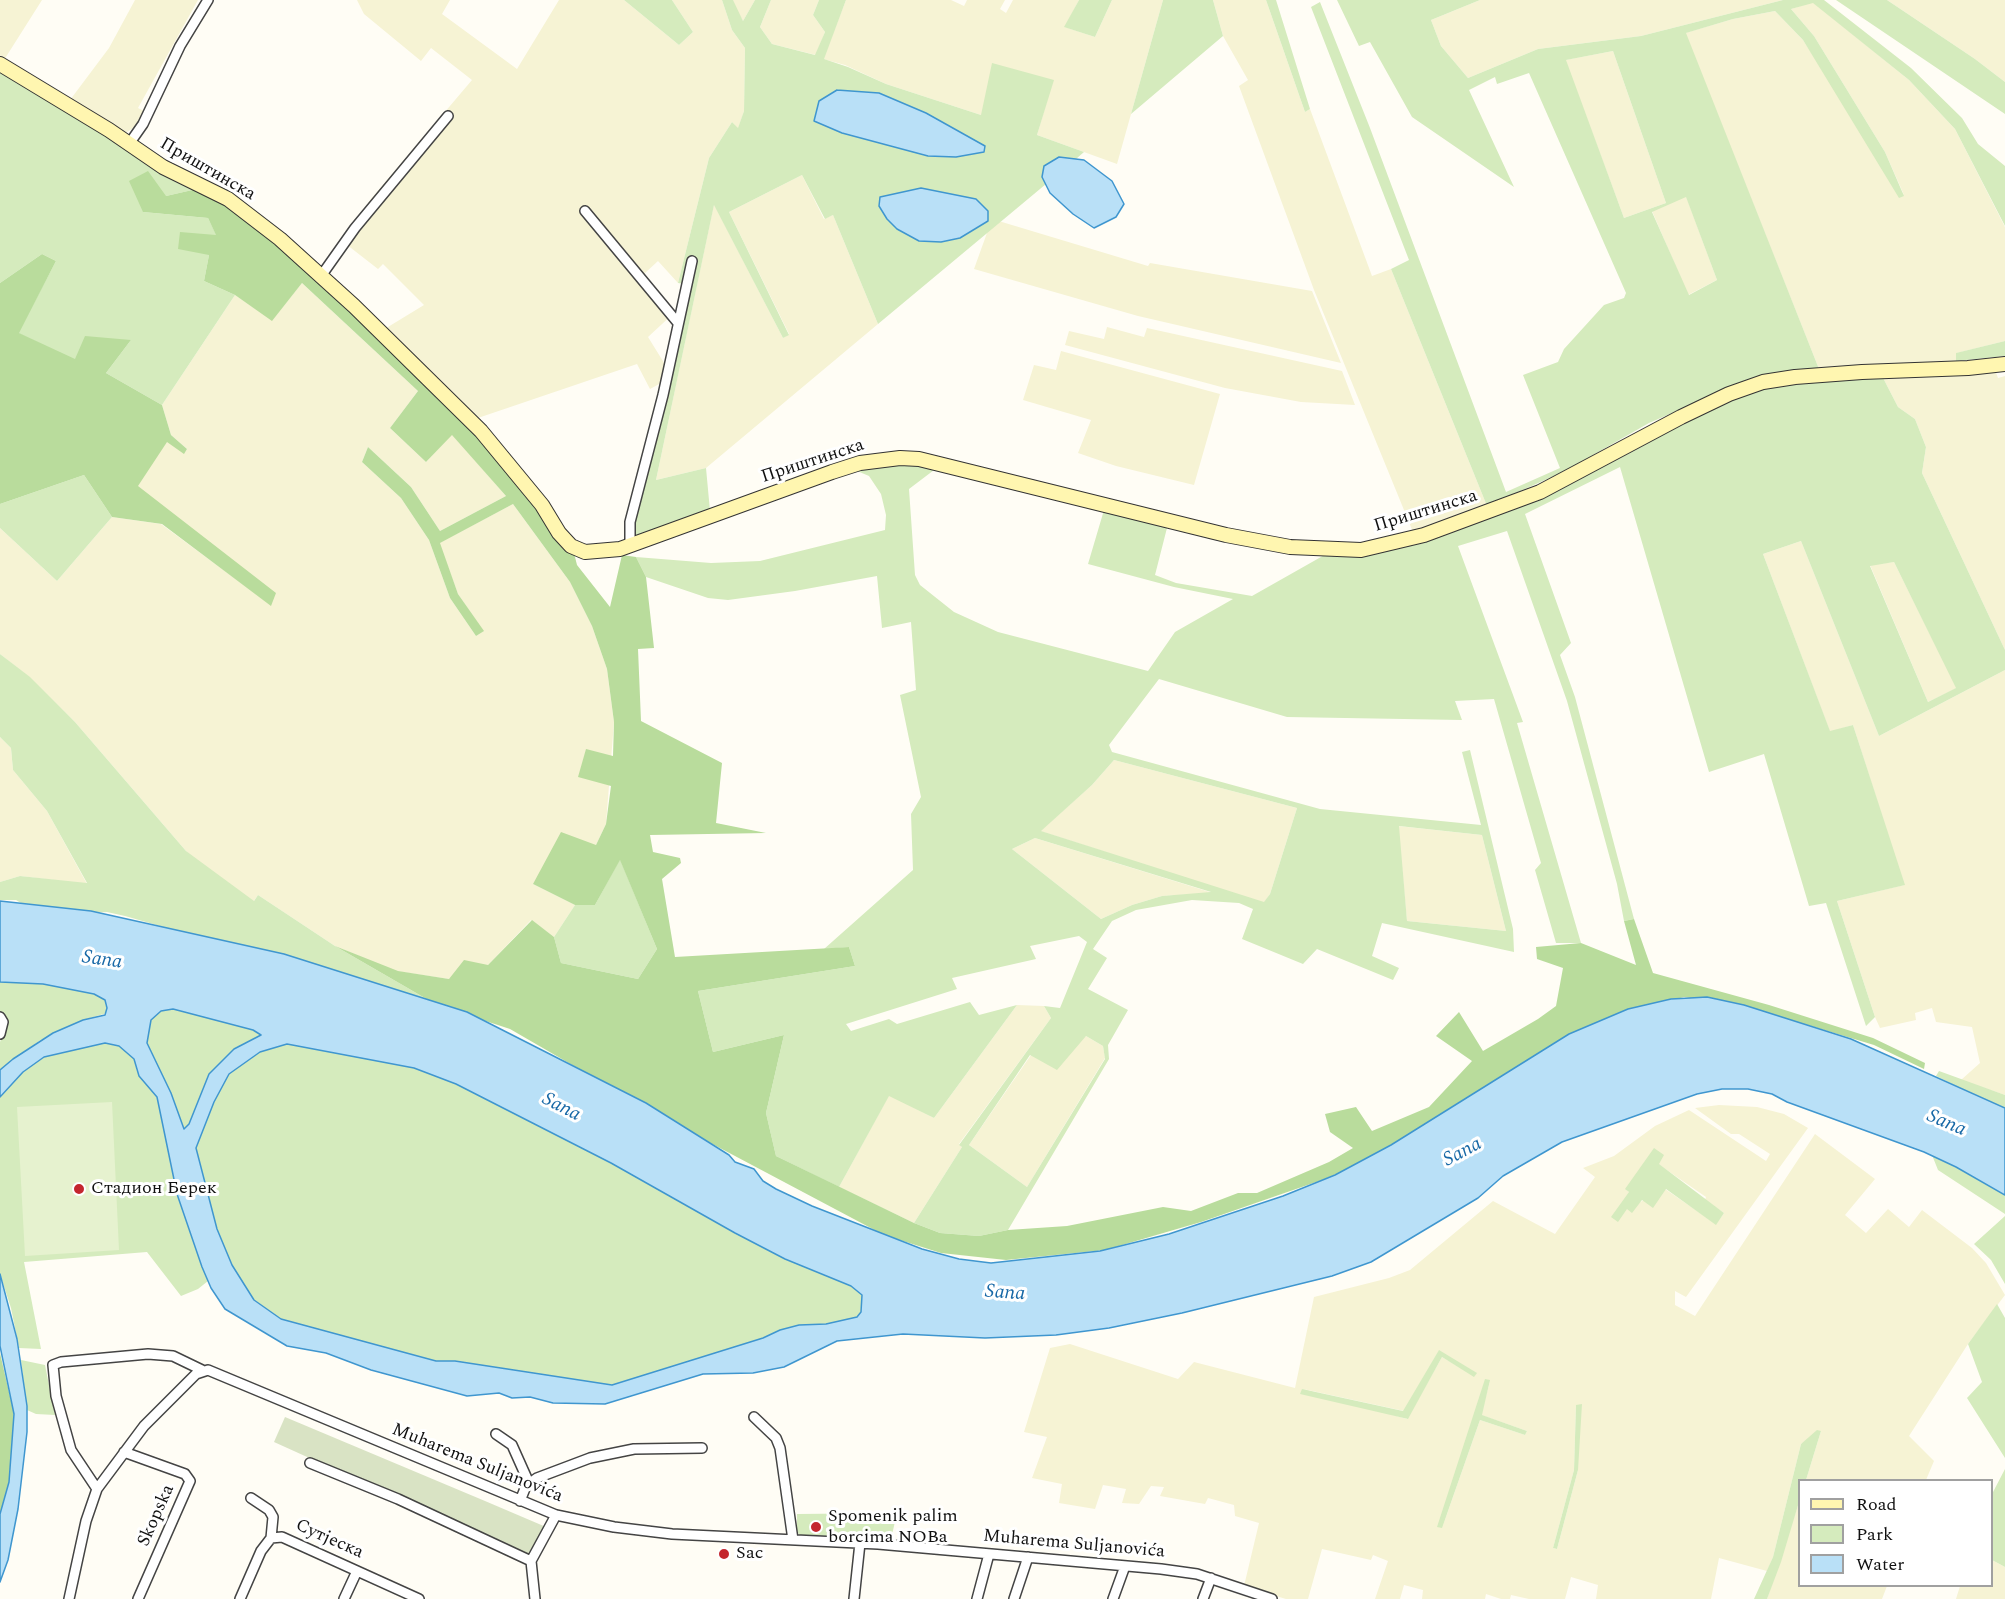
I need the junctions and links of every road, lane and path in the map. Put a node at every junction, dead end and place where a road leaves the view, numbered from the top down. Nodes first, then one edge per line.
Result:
1 (208, 0) edge
2 (0, 64) edge
3 (448, 116) dead end
4 (129, 144) junction
5 (585, 211) dead end
6 (692, 261) dead end
7 (321, 276) junction
8 (678, 323) junction
9 (2005, 364) edge
10 (630, 546) junction
11 (0, 1017) edge
12 (0, 1034) edge
13 (202, 1370) junction
14 (754, 1417) dead end
15 (496, 1434) dead end
16 (702, 1448) dead end
17 (124, 1452) junction
18 (310, 1463) dead end
19 (529, 1484) junction
20 (97, 1490) junction
21 (251, 1498) dead end
22 (519, 1501) junction
23 (556, 1515) junction
24 (271, 1539) junction
25 (793, 1540) junction
26 (860, 1543) junction
27 (989, 1554) junction
28 (1028, 1557) junction
29 (531, 1561) junction
30 (1125, 1566) junction
31 (357, 1571) junction
32 (1210, 1578) junction
33 (69, 1599) edge
34 (138, 1599) edge
35 (240, 1599) edge
36 (344, 1599) edge
37 (419, 1599) edge
38 (534, 1599) edge
39 (854, 1599) edge
40 (976, 1599) edge
41 (1014, 1599) edge
42 (1113, 1599) edge
43 (1203, 1599) edge
44 (1272, 1599) edge

1 - 4 street, Приштинска
2 - 4 street, Приштинска
3 - 7 street
4 - 7 street, Приштинска
5 - 8 street
6 - 8 street
7 - 10 street, Приштинска
8 - 10 street
9 - 10 street, Приштинска
11 - 12 street
13 - 17 street
13 - 20 street, Muharema Suljanovića
13 - 22 street, Muharema Suljanovića
14 - 25 street
15 - 19 street
16 - 19 street
17 - 20 street
17 - 34 street, Skopska
18 - 29 street
19 - 22 street
20 - 33 street
21 - 24 street, Сутјеска
22 - 23 street, Muharema Suljanovića
23 - 25 street, Muharema Suljanovića
23 - 29 street
24 - 31 street, Сутјеска
24 - 35 street
25 - 26 street, Muharema Suljanovića
26 - 27 street, Muharema Suljanovića
26 - 39 street
27 - 28 street, Muharema Suljanovića
27 - 40 street
28 - 30 street, Muharema Suljanovića
28 - 41 street
29 - 38 street
30 - 32 street, Muharema Suljanovića
30 - 42 street
31 - 36 street
31 - 37 street, Сутјеска
32 - 43 street
32 - 44 street, Muharema Suljanovića

